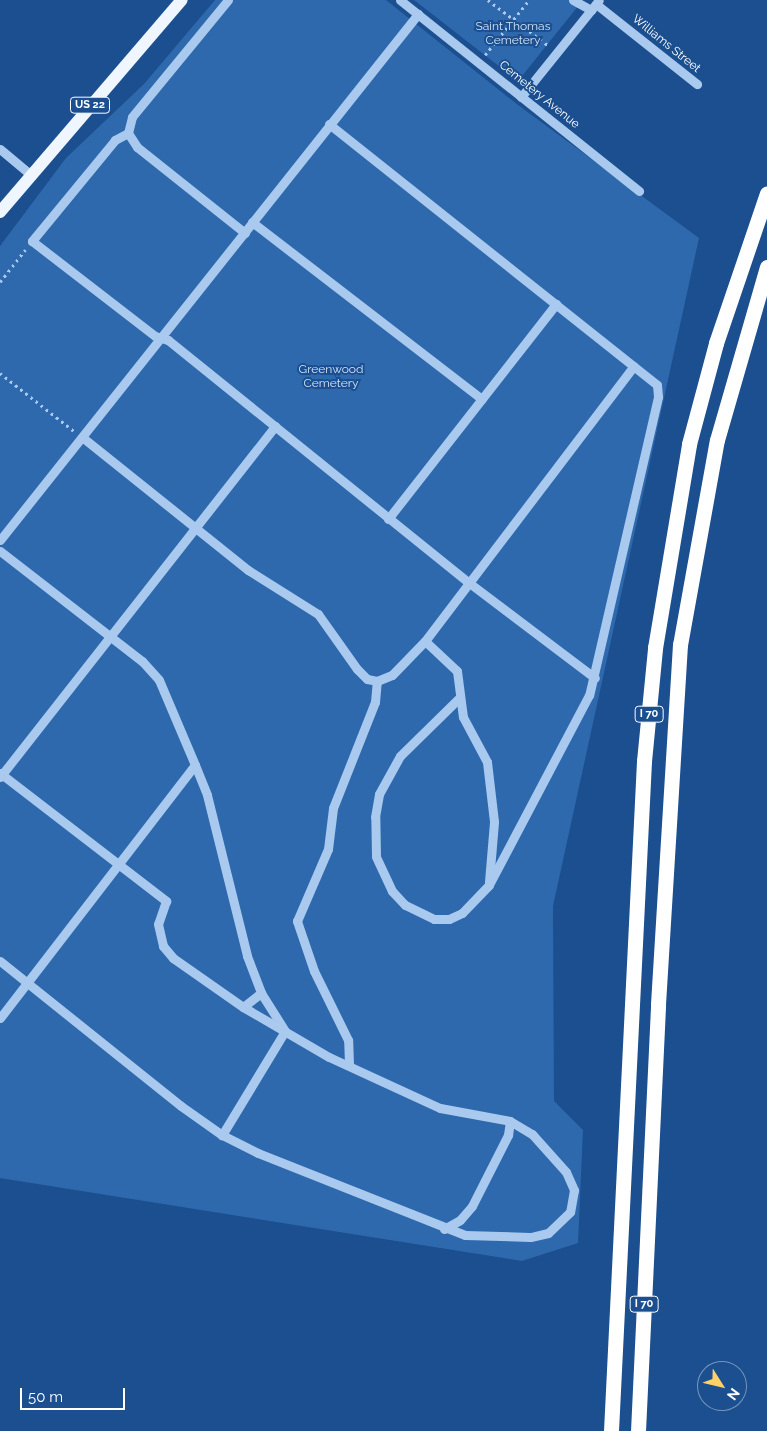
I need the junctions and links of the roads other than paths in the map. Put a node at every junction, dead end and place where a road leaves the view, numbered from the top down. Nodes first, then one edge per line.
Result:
1 (182, 0) edge
2 (228, 0) edge
3 (400, 0) edge
4 (572, 0) edge
5 (596, 5) edge
6 (418, 14) junction
7 (697, 84) dead end
8 (521, 97) junction
9 (330, 124) junction
10 (128, 133) junction
11 (0, 149) edge
12 (30, 174) junction
13 (639, 191) dead end
14 (767, 192) edge
15 (0, 212) edge
16 (252, 222) junction
17 (245, 233) junction
18 (767, 267) edge
19 (556, 304) junction
20 (161, 338) junction
21 (634, 366) junction
22 (482, 400) junction
23 (275, 426) junction
24 (82, 438) junction
25 (388, 519) junction
26 (195, 528) junction
27 (0, 540) edge
28 (0, 552) edge
29 (468, 582) junction
30 (110, 635) junction
31 (425, 641) junction
32 (595, 678) junction
33 (377, 681) junction
34 (458, 699) junction
35 (195, 765) junction
36 (1, 775) edge
37 (117, 863) junction
38 (489, 885) junction
39 (0, 962) edge
40 (27, 982) junction
41 (262, 993) junction
42 (243, 1007) junction
43 (0, 1018) edge
44 (285, 1032) junction
45 (349, 1064) junction
46 (510, 1121) junction
47 (222, 1135) junction
48 (444, 1229) junction
49 (611, 1431) edge
50 (638, 1431) edge

1 - 12 main road, US 22
2 - 10 street
3 - 6 street, Cemetery Avenue
4 - 5 street, Williams Street
5 - 7 street, Williams Street
5 - 8 street
6 - 8 street, Cemetery Avenue
6 - 9 street
8 - 13 street, Cemetery Avenue
9 - 16 street
9 - 19 street
10 - 17 street
10 - 20 street
11 - 12 street
12 - 15 main road, US 22
14 - 49 highway, I 70
16 - 17 street
16 - 22 street
17 - 20 street
18 - 50 highway, I 70
19 - 21 street
19 - 22 street
20 - 23 street
20 - 24 street
21 - 29 street
21 - 32 street
22 - 25 street
23 - 25 street
23 - 26 street
24 - 26 street
24 - 27 street
25 - 29 street
26 - 30 street
26 - 33 street
28 - 30 street
29 - 31 street
29 - 32 street
30 - 35 street
30 - 36 street
31 - 33 street
31 - 34 street
32 - 38 street
33 - 45 street
34 - 38 street
34 - 38 street
35 - 37 street
35 - 41 street
36 - 37 street
37 - 40 street
37 - 42 street
39 - 40 street
40 - 43 street
40 - 47 street
41 - 42 street
41 - 44 street
42 - 44 street
44 - 45 street
44 - 47 street
45 - 46 street
46 - 48 street
46 - 48 street
47 - 48 street

